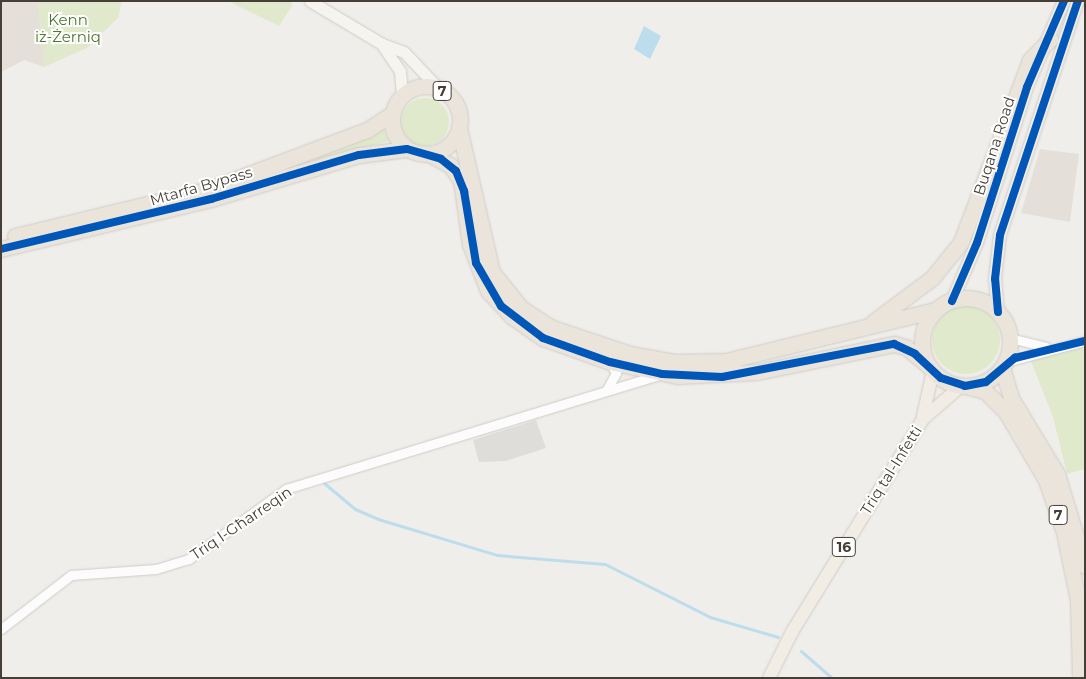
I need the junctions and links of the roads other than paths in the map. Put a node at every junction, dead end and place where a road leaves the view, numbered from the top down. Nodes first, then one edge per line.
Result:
1 (1064, 1) edge
2 (1078, 1) edge
3 (312, 3) edge
4 (1050, 39) junction
5 (382, 44) junction
6 (439, 89) junction
7 (402, 96) junction
8 (392, 114) junction
9 (459, 128) junction
10 (407, 149) junction
11 (430, 154) junction
12 (1, 239) edge
13 (1, 249) edge
14 (952, 301) junction
15 (936, 310) junction
16 (998, 312) junction
17 (863, 328) junction
18 (1010, 338) junction
19 (1085, 341) edge
20 (1054, 348) junction
21 (610, 362) junction
22 (1004, 365) junction
23 (932, 369) junction
24 (662, 374) junction
25 (963, 386) junction
26 (606, 391) junction
27 (923, 419) junction
28 (1085, 566) edge
29 (1, 628) edge
30 (769, 678) edge
31 (1080, 678) edge

1 - 4 main road, Buqana Road
2 - 16 main road
3 - 5 street
4 - 14 main road, Buqana Road
4 - 17 highway
5 - 6 street
5 - 7 street
6 - 7 highway, 7
6 - 9 highway, 7
7 - 8 highway
8 - 10 highway
8 - 12 highway, Mtarfa Bypass
9 - 11 highway
9 - 17 highway, 7
10 - 11 highway, 7
10 - 13 highway, Mtarfa Bypass / 7
11 - 21 highway, 7
14 - 15 highway, 7
14 - 16 highway, 7
15 - 17 highway, 7
15 - 23 highway
16 - 18 highway
18 - 20 street
18 - 22 highway, 7
19 - 20 street
20 - 22 street
21 - 24 highway, 7
21 - 26 street
22 - 25 highway
22 - 28 highway, 7
23 - 24 highway, 7
23 - 25 highway, 7
23 - 27 main road, Triq tal-Infetti / 16
24 - 26 street, Triq l-Għarreqin
25 - 27 main road, Triq tal-Infetti / 16
25 - 31 highway, 7
26 - 29 street, Triq l-Għarreqin
27 - 30 main road, Triq tal-Infetti / 16

